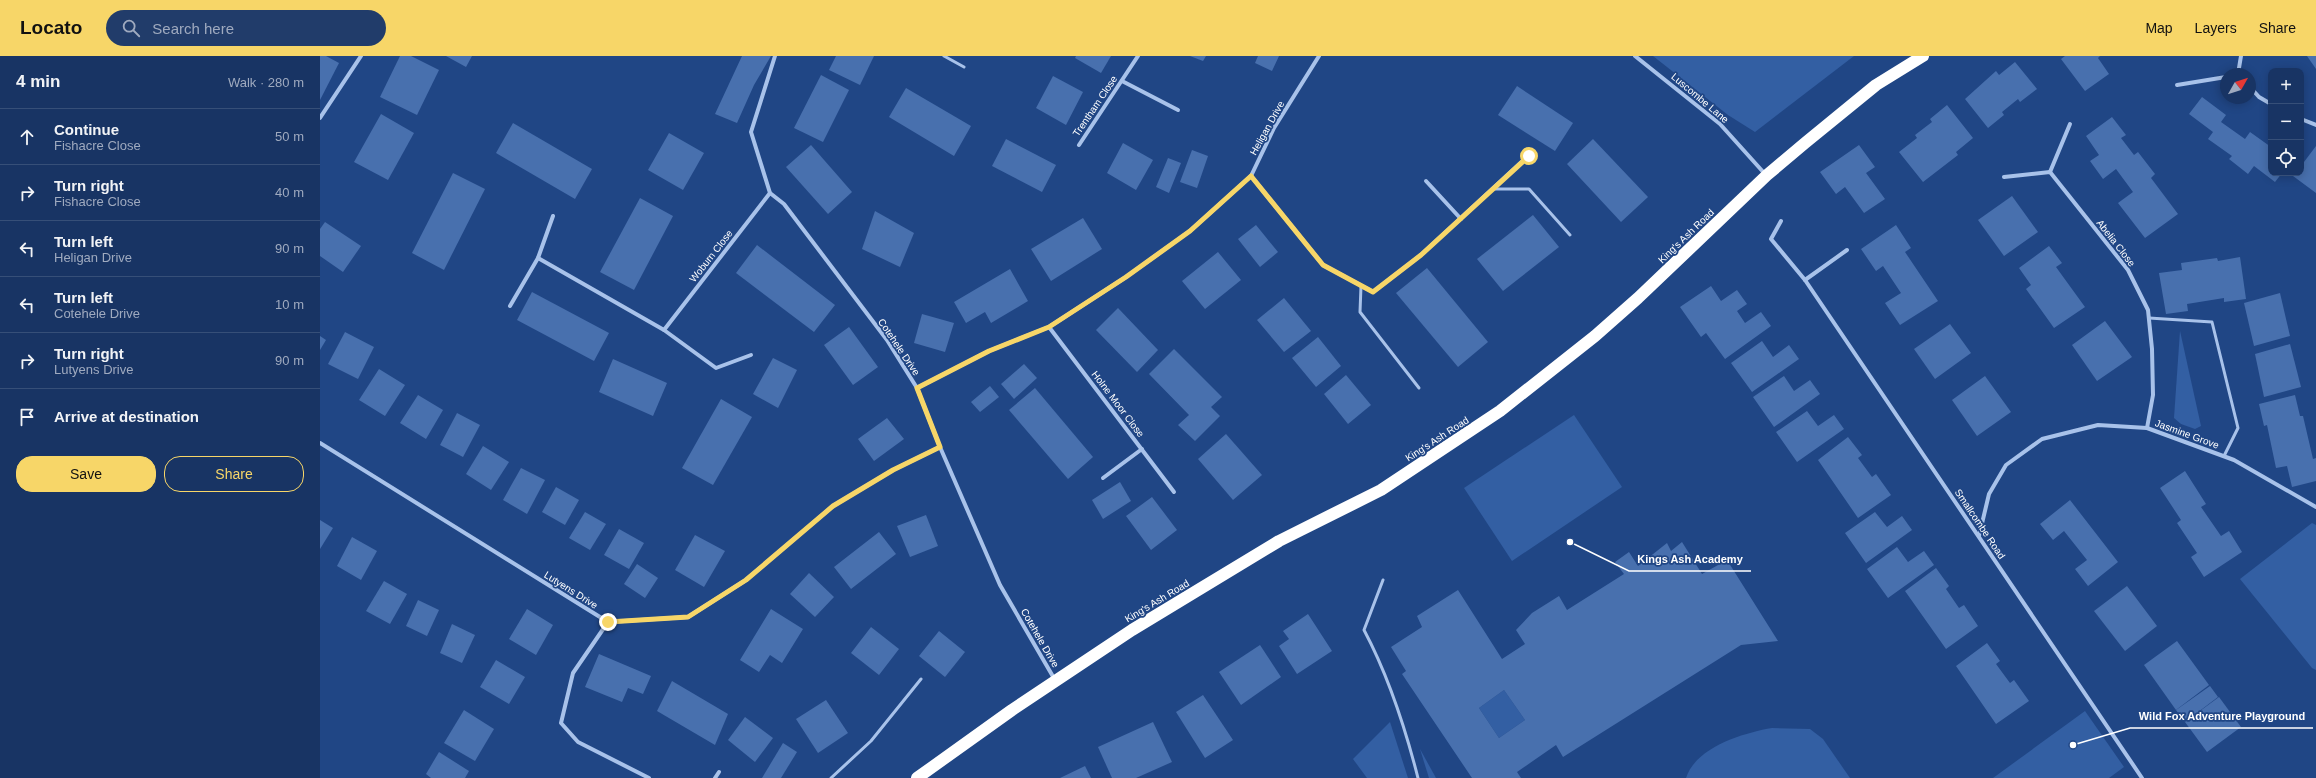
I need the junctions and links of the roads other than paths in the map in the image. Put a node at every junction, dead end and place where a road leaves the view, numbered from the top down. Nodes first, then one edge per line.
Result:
1 (361, 56) edge
2 (775, 56) edge
3 (944, 56) edge
4 (1138, 56) edge
5 (1320, 56) edge
6 (1635, 56) edge
7 (1923, 56) edge
8 (2241, 56) edge
9 (964, 67) dead end
10 (2239, 68) edge
11 (2220, 78) edge
12 (1122, 81) junction
13 (2177, 85) dead end
14 (2256, 95) edge
15 (2268, 102) edge
16 (1178, 110) dead end
17 (320, 118) edge
18 (2304, 120) edge
19 (2070, 124) dead end
20 (2316, 125) edge
21 (1079, 145) dead end
22 (1529, 156) dead end
23 (2050, 172) junction
24 (1767, 175) junction
25 (1251, 176) junction
26 (2004, 178) dead end
27 (1426, 181) dead end
28 (1495, 189) junction
29 (770, 193) junction
30 (553, 216) dead end
31 (1461, 219) junction
32 (1781, 221) dead end
33 (1570, 235) dead end
34 (1847, 250) dead end
35 (538, 258) junction
36 (1805, 280) junction
37 (1361, 286) junction
38 (510, 306) dead end
39 (2149, 318) junction
40 (1049, 327) junction
41 (664, 330) junction
42 (751, 356) dead end
43 (917, 388) junction
44 (1419, 388) dead end
45 (2147, 428) junction
46 (320, 443) edge
47 (940, 447) junction
48 (1142, 449) junction
49 (2224, 456) junction
50 (1103, 478) dead end
51 (1174, 492) dead end
52 (2316, 507) edge
53 (1979, 536) junction
54 (1384, 580) dead end
55 (608, 622) junction
56 (921, 679) dead end
57 (1055, 681) junction
58 (719, 772) dead end
59 (649, 778) edge
60 (715, 778) edge
61 (831, 778) edge
62 (917, 778) edge
63 (1418, 778) edge
64 (2142, 778) edge

1 - 17 street
2 - 29 street
3 - 9 lane
4 - 12 street, Trentham Close
5 - 25 street, Heligan Drive
6 - 24 street, Luscombe Lane
7 - 24 highway, King's Ash Road
8 - 10 street
11 - 13 street
12 - 16 street
12 - 21 street, Trentham Close
14 - 15 street
18 - 20 street
19 - 23 street
22 - 28 street
23 - 26 street
23 - 39 street, Abelia Close
24 - 57 highway, King's Ash Road
25 - 37 street
25 - 40 street, Heligan Drive
27 - 31 street
28 - 31 street
28 - 33 lane
29 - 41 street, Woburn Close
29 - 43 street, Cotehele Drive
30 - 35 street
31 - 37 street
32 - 36 street, Smallcombe Road
34 - 36 street
35 - 38 street
35 - 41 street
36 - 53 street, Smallcombe Road
37 - 44 lane
39 - 45 street, Abelia Close
39 - 49 lane
40 - 43 street, Heligan Drive
40 - 48 street, Holne Moor Close
41 - 42 street
43 - 47 street, Cotehele Drive
45 - 49 street, Jasmine Grove
45 - 53 street, Jasmine Grove
46 - 55 street, Lutyens Drive
47 - 55 street
47 - 57 street, Cotehele Drive
48 - 50 street
48 - 51 street, Holne Moor Close
49 - 52 street, Jasmine Grove
53 - 64 street, Smallcombe Road
54 - 63 lane
55 - 59 street
56 - 61 lane
57 - 62 highway, King's Ash Road
58 - 60 street

